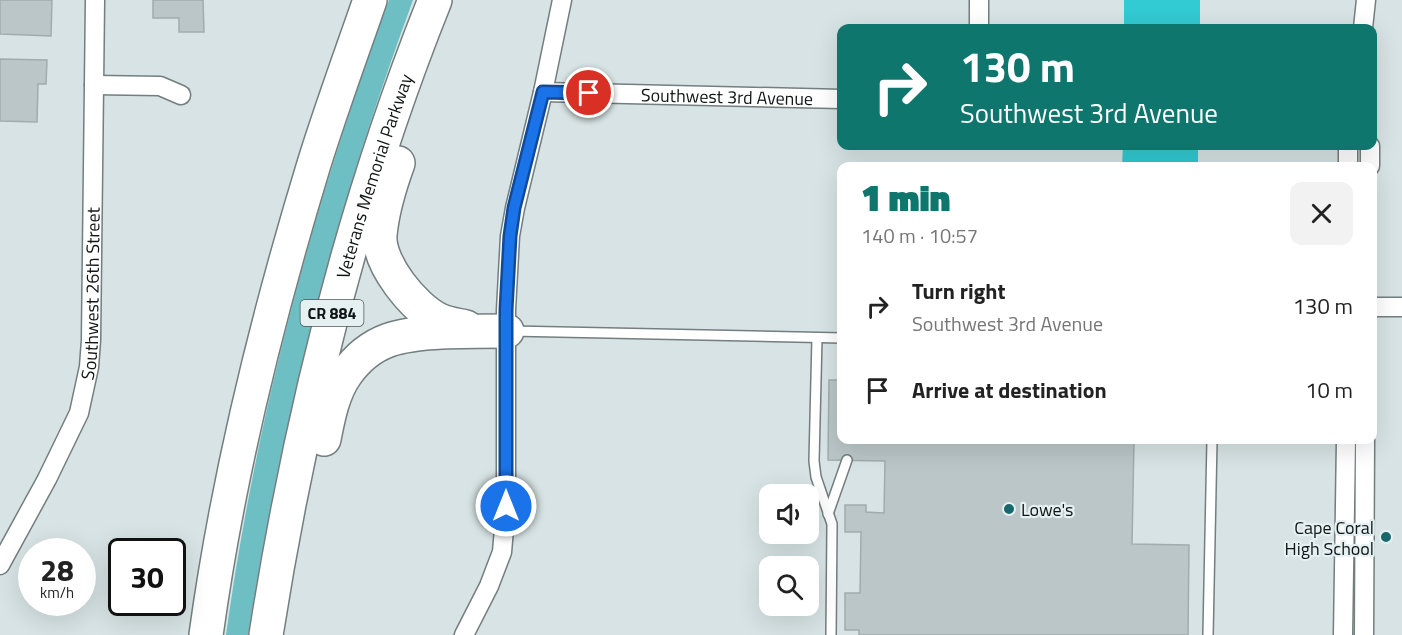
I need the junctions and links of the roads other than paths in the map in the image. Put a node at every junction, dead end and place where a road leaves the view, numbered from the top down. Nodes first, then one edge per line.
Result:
1 (95, 0) edge
2 (370, 0) edge
3 (435, 0) edge
4 (457, 0) edge
5 (562, 0) edge
6 (979, 0) edge
7 (1366, 3) edge
8 (978, 24) edge
9 (1363, 24) edge
10 (1369, 24) edge
11 (94, 86) junction
12 (543, 92) junction
13 (181, 95) dead end
14 (837, 99) edge
15 (284, 267) junction
16 (1377, 307) edge
17 (1402, 308) edge
18 (492, 331) junction
19 (817, 338) junction
20 (837, 339) edge
21 (1212, 444) edge
22 (1346, 444) edge
23 (1365, 444) edge
24 (847, 460) dead end
25 (828, 514) junction
26 (0, 565) edge
27 (185, 635) edge
28 (206, 635) edge
29 (266, 635) edge
30 (289, 635) edge
31 (464, 635) edge
32 (831, 635) edge
33 (1208, 635) edge
34 (1343, 635) edge
35 (1364, 635) edge

1 - 11 street, Southwest 26th Street
2 - 15 highway, CR 884
3 - 29 highway, Veterans Memorial Parkway / CR 884
4 - 18 highway
5 - 12 street
6 - 8 street
7 - 9 street
7 - 10 street
11 - 13 street
11 - 26 street, Southwest 26th Street
12 - 14 street, Southwest 3rd Avenue
12 - 18 street
15 - 27 highway
15 - 28 highway, CR 884
16 - 17 street
18 - 19 lane
18 - 30 highway
18 - 31 street
19 - 20 lane
19 - 25 lane
21 - 33 lane
22 - 34 street
23 - 35 street
24 - 25 lane
25 - 32 lane

